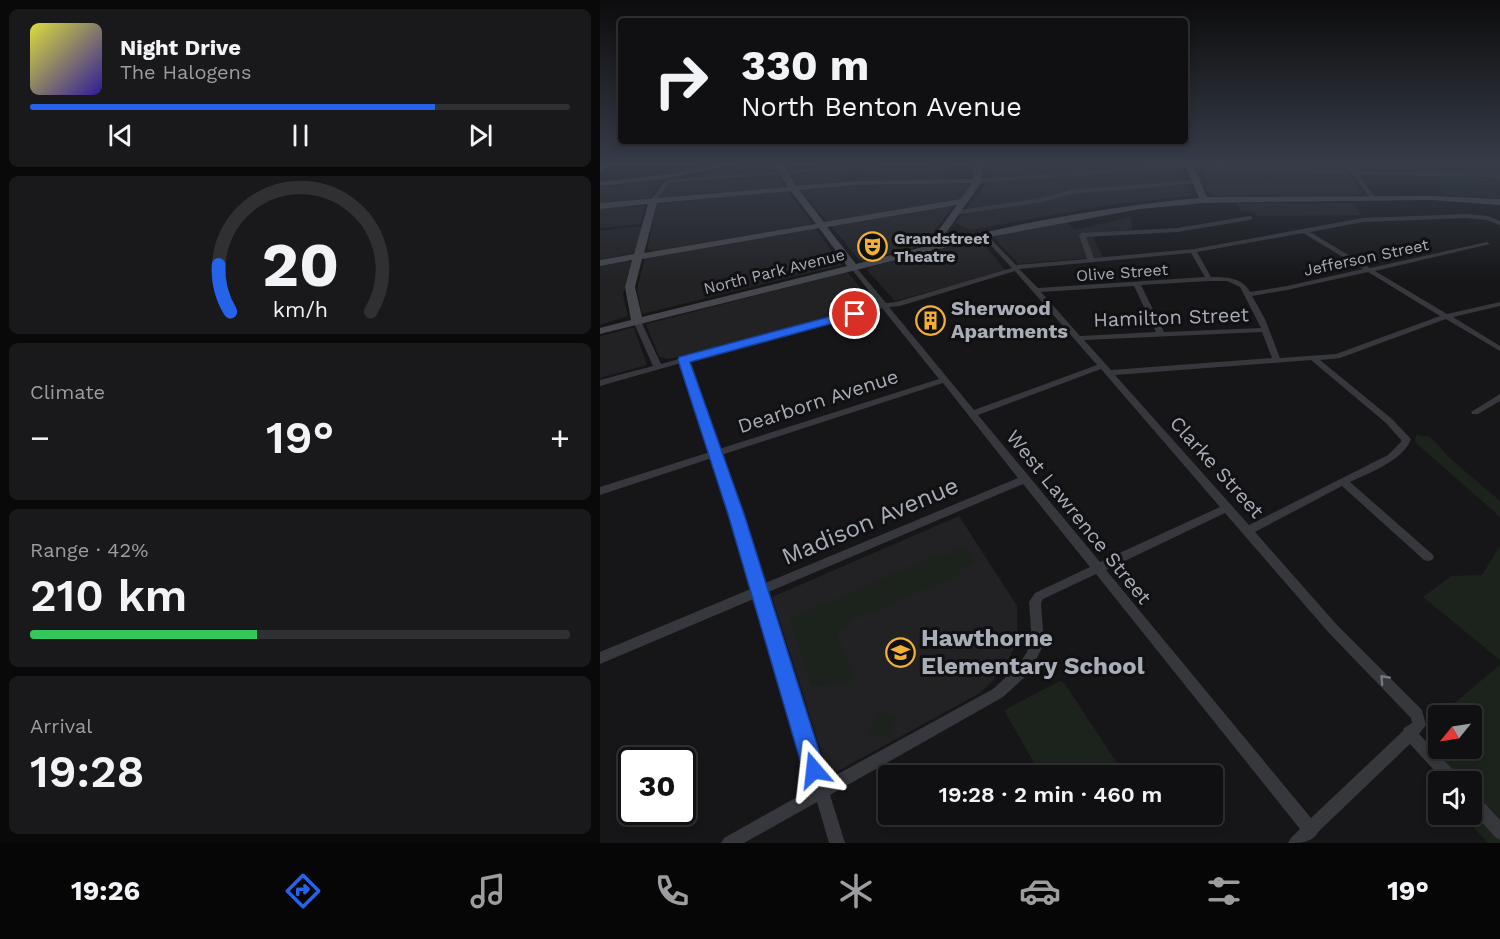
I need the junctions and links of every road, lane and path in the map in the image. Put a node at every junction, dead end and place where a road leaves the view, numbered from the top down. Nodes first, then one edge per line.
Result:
1 (628, 203) edge
2 (652, 203) edge
3 (805, 203) edge
4 (951, 203) edge
5 (963, 203) edge
6 (1020, 203) edge
7 (1169, 203) edge
8 (600, 206) edge
9 (954, 213) junction
10 (1250, 218) dead end
11 (1500, 223) edge
12 (821, 225) junction
13 (1306, 232) junction
14 (984, 236) junction
15 (1487, 244) dead end
16 (931, 248) junction
17 (1193, 251) junction
18 (639, 256) junction
19 (1091, 260) junction
20 (600, 263) edge
21 (853, 267) junction
22 (1015, 268) junction
23 (1369, 271) junction
24 (1209, 279) junction
25 (1137, 284) junction
26 (1036, 291) junction
27 (1249, 294) junction
28 (1500, 304) edge
29 (884, 305) junction
30 (1446, 317) junction
31 (638, 321) junction
32 (1265, 330) junction
33 (600, 331) edge
34 (1161, 334) junction
35 (1077, 338) junction
36 (1500, 349) edge
37 (1314, 358) junction
38 (684, 360) junction
39 (1277, 360) junction
40 (658, 367) junction
41 (1105, 369) junction
42 (945, 380) junction
43 (600, 383) edge
44 (1500, 397) edge
45 (1475, 412) dead end
46 (972, 414) junction
47 (716, 453) junction
48 (1025, 479) junction
49 (1344, 482) junction
50 (600, 491) edge
51 (1226, 508) junction
52 (1247, 531) junction
53 (1428, 557) dead end
54 (1097, 568) junction
55 (760, 591) junction
56 (600, 658) edge
57 (1414, 729) junction
58 (1446, 771) edge
59 (821, 792) junction
60 (1482, 811) edge
61 (1311, 831) junction
62 (1500, 832) edge
63 (729, 843) edge
64 (837, 843) edge
65 (1296, 843) edge

1 - 8 street
2 - 18 street
3 - 12 street, West Lawrence Street
4 - 12 street
5 - 9 street
6 - 9 street
7 - 14 street, North Park Avenue
9 - 16 street
10 - 19 street
11 - 13 street
12 - 18 street
12 - 21 street, West Lawrence Street
13 - 17 street
13 - 23 street
14 - 16 street, North Park Avenue
14 - 22 street, Clarke Street
15 - 23 street, Jefferson Street
16 - 21 street, North Park Avenue
17 - 19 street
17 - 24 street
18 - 20 street
18 - 31 street
19 - 22 street
21 - 29 street, West Lawrence Street
21 - 31 street, North Park Avenue
22 - 26 street, Clarke Street
22 - 29 street
23 - 27 street, Jefferson Street
23 - 30 street
24 - 25 street, Olive Street
24 - 27 street, Olive Street
25 - 26 street, Olive Street
25 - 34 street
26 - 35 street, Clarke Street
27 - 32 street
28 - 30 street
29 - 38 street
29 - 42 street, West Lawrence Street
30 - 36 street
30 - 37 street
31 - 33 street, North Park Avenue
31 - 40 street
32 - 34 street, Hamilton Street
32 - 39 street
34 - 35 street, Hamilton Street
35 - 41 street, Clarke Street
37 - 39 street
37 - 49 street
38 - 40 street
38 - 47 street
39 - 41 street
40 - 43 street
41 - 46 street
41 - 51 street, Clarke Street
42 - 46 street, West Lawrence Street
42 - 47 street, Dearborn Avenue
44 - 45 street
46 - 48 street, West Lawrence Street
47 - 50 street, Dearborn Avenue
47 - 55 street
48 - 54 street, West Lawrence Street
48 - 55 street, Madison Avenue
49 - 52 street
49 - 53 street
51 - 52 street, Clarke Street
51 - 54 street
57 -> 52 street, Clarke Street
54 - 59 street
54 - 61 street, West Lawrence Street
55 - 56 street, Madison Avenue
55 - 59 street
57 - 58 street, Clarke Street
57 - 61 street
59 - 63 street
59 - 64 street
60 - 62 street
61 - 65 street

